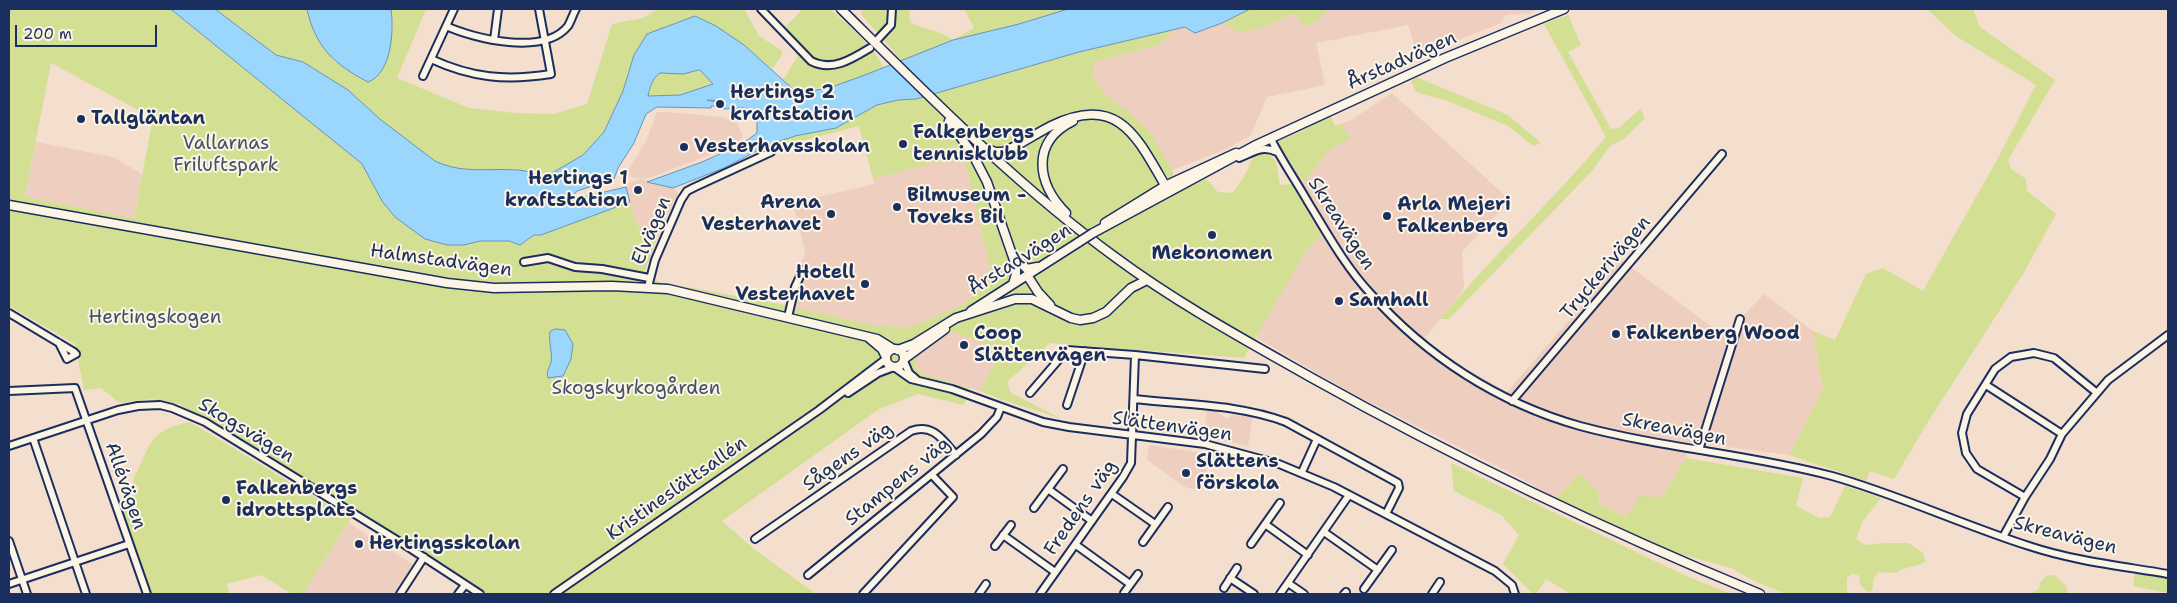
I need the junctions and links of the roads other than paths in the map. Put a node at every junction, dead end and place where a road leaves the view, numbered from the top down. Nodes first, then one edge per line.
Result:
1 (454, 9) edge
2 (498, 9) edge
3 (540, 9) edge
4 (576, 9) edge
5 (761, 9) edge
6 (841, 9) edge
7 (892, 9) edge
8 (1564, 9) edge
9 (446, 26) junction
10 (545, 39) junction
11 (878, 39) dead end
12 (494, 40) junction
13 (870, 48) dead end
14 (431, 59) junction
15 (423, 76) dead end
16 (936, 103) junction
17 (1083, 116) junction
18 (974, 139) junction
19 (1271, 139) junction
20 (1254, 146) junction
21 (771, 152) dead end
22 (1277, 152) junction
23 (1722, 154) dead end
24 (1227, 163) junction
25 (1167, 189) junction
26 (9, 205) edge
27 (1076, 226) junction
28 (1012, 252) junction
29 (524, 262) dead end
30 (1046, 263) junction
31 (803, 270) dead end
32 (1027, 275) junction
33 (649, 278) junction
34 (1147, 280) junction
35 (1013, 284) junction
36 (648, 287) junction
37 (1052, 309) junction
38 (9, 313) edge
39 (965, 314) junction
40 (788, 317) junction
41 (1740, 319) dead end
42 (2168, 335) edge
43 (868, 337) junction
44 (59, 343) dead end
45 (895, 350) junction
46 (1085, 351) junction
47 (1136, 355) junction
48 (886, 358) junction
49 (904, 360) junction
50 (894, 367) junction
51 (1265, 369) dead end
52 (917, 380) junction
53 (1986, 385) junction
54 (9, 391) edge
55 (1030, 392) dead end
56 (2097, 393) junction
57 (1134, 399) junction
58 (1512, 401) junction
59 (1067, 405) dead end
60 (1001, 407) junction
61 (819, 410) junction
62 (86, 421) junction
63 (2062, 434) junction
64 (1133, 435) junction
65 (33, 438) junction
66 (1317, 439) junction
67 (9, 446) edge
68 (1699, 450) junction
69 (956, 455) junction
70 (1063, 469) dead end
71 (1302, 472) junction
72 (932, 475) junction
73 (1048, 489) junction
74 (1112, 494) junction
75 (1350, 495) junction
76 (2025, 497) junction
77 (1280, 503) dead end
78 (1168, 507) dead end
79 (1034, 508) dead end
80 (1386, 514) junction
81 (1092, 521) junction
82 (1155, 524) junction
83 (1265, 524) junction
84 (1011, 525) dead end
85 (1324, 532) junction
86 (1003, 535) junction
87 (2003, 537) junction
88 (755, 539) dead end
89 (9, 541) edge
90 (1143, 542) dead end
91 (129, 544) junction
92 (1251, 544) dead end
93 (1076, 545) junction
94 (995, 546) dead end
95 (1392, 550) dead end
96 (1308, 555) junction
97 (424, 557) junction
98 (75, 562) junction
99 (1237, 568) dead end
100 (1378, 570) junction
101 (1055, 572) junction
102 (1138, 574) dead end
103 (2168, 574) edge
104 (808, 575) dead end
105 (1230, 578) junction
106 (22, 580) junction
107 (1440, 582) dead end
108 (1288, 583) junction
109 (9, 584) edge
110 (465, 584) junction
111 (986, 584) dead end
112 (1130, 584) junction
113 (1224, 588) dead end
114 (1364, 589) dead end
115 (1124, 593) edge
116 (27, 594) edge
117 (86, 594) edge
118 (147, 594) edge
119 (400, 594) edge
120 (458, 594) edge
121 (480, 594) edge
122 (554, 594) edge
123 (863, 594) edge
124 (979, 594) edge
125 (1040, 594) edge
126 (1254, 594) edge
127 (1280, 594) edge
128 (1304, 594) edge
129 (1432, 594) edge
130 (1515, 594) edge
131 (1760, 594) edge

1 - 9 street
2 - 12 street
3 - 10 street
4 - 10 street
5 - 13 street
6 - 16 main road
7 - 11 street
8 - 19 main road, Årstadvägen
9 - 12 street
9 - 14 street
10 - 12 street
10 - 14 street
14 - 15 street
16 - 18 main road
16 - 28 main road
17 - 18 main road
17 - 25 main road
17 - 27 main road
18 - 27 main road
19 - 20 main road, Årstadvägen
19 - 22 street, Skreavägen
20 - 24 main road, Årstadvägen
20 - 25 main road, Årstadvägen
21 - 33 street, Elvägen
22 - 24 street
22 - 58 street, Skreavägen
23 - 58 street, Tryckerivägen
24 - 25 main road, Årstadvägen
25 - 30 main road, Årstadvägen, bridge
26 - 36 main road, Halmstadvägen
27 - 34 main road
28 - 30 main road
28 - 35 main road
29 - 33 street
30 - 32 main road, Årstadvägen
31 - 40 street
32 - 35 main road, Årstadvägen
32 - 37 main road
33 - 36 street, Elvägen
34 - 37 main road
34 - 131 main road
35 - 39 main road, Årstadvägen
36 - 40 main road, Halmstadvägen
37 - 39 main road
38 - 44 street
39 - 45 main road, Årstadvägen
39 - 49 main road, Årstadvägen
40 - 43 main road, Halmstadvägen
41 - 68 street
42 - 56 street
43 - 45 main road, Halmstadvägen
43 - 48 main road
45 - 48 main road
45 - 49 main road
46 - 47 street
46 - 55 street
46 - 59 street
47 - 51 street
47 - 57 street, Fredens väg
48 - 50 main road
48 - 61 street, Kristineslättsallén
49 - 50 main road
49 - 52 street
50 - 52 street, Slättenvägen
50 - 61 street, Kristineslättsallén
52 - 60 street, Slättenvägen
53 - 56 street
53 - 63 street
53 - 76 street
54 - 62 street, Allévägen
56 - 63 street
57 - 64 street, Fredens väg
57 - 66 street
58 - 68 street, Skreavägen
60 - 64 street, Slättenvägen
60 - 69 street, Stampens väg
61 - 122 street, Kristineslättsallén
62 - 65 street, Skogsvägen
62 - 91 street, Allévägen
62 - 97 street, Skogsvägen
63 - 76 street
64 - 71 street, Slättenvägen
64 - 74 street, Fredens väg
65 - 67 street, Skogsvägen
65 - 98 street
66 - 71 street
66 - 80 street
68 - 87 street, Skreavägen
69 - 72 street, Stampens väg
69 - 88 street, Sågens väg
70 - 73 street
71 - 75 street, Slättenvägen
72 - 104 street, Stampens väg
72 - 123 street
73 - 79 street
73 - 81 street
74 - 81 street, Fredens väg
74 - 82 street
75 - 80 street, Slättenvägen
75 - 85 street
76 - 87 street
77 - 83 street
78 - 82 street
80 - 130 street, Slättenvägen
81 - 93 street, Fredens väg
82 - 90 street
83 - 92 street
83 - 96 street
84 - 86 street
85 - 96 street
85 - 100 street
86 - 94 street
86 - 101 street
87 - 103 street, Skreavägen
89 - 106 street
91 - 98 street
91 - 118 street, Allévägen
93 - 101 street, Fredens väg
93 - 112 street
95 - 100 street
96 - 108 street
97 - 110 street, Skogsvägen
97 - 119 street
98 - 106 street
98 - 117 street
99 - 105 street
100 - 114 street
101 - 125 street, Fredens väg
102 - 112 street
105 - 113 street
105 - 126 street
106 - 109 street
106 - 116 street
107 - 129 street
108 - 127 street
108 - 128 street
110 - 120 street
110 - 121 street, Skogsvägen
111 - 124 street
112 - 115 street

